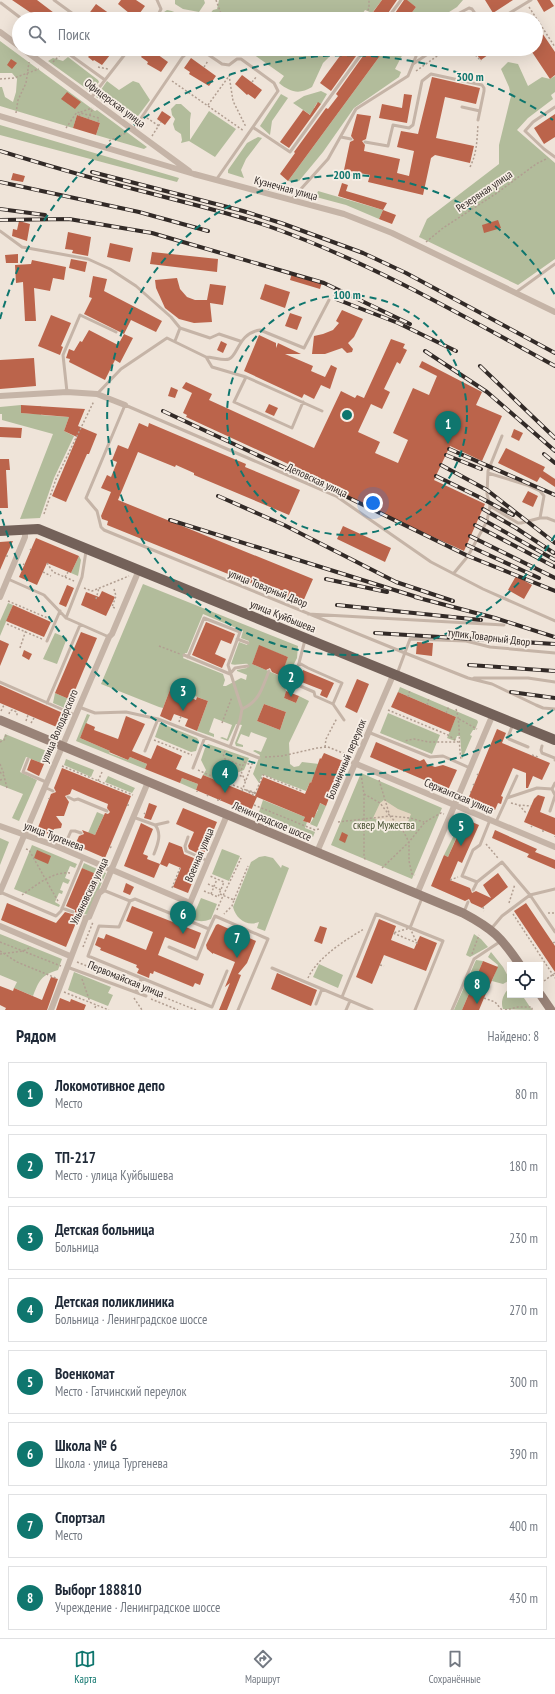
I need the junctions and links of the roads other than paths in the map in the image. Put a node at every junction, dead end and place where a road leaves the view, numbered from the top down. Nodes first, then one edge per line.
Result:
1 (54, 0) edge
2 (157, 0) edge
3 (401, 0) edge
4 (531, 0) edge
5 (1, 2) edge
6 (13, 12) edge
7 (70, 12) edge
8 (160, 12) edge
9 (392, 12) edge
10 (461, 12) edge
11 (474, 12) edge
12 (511, 12) edge
13 (0, 32) edge
14 (12, 41) edge
15 (33, 56) edge
16 (71, 56) edge
17 (123, 56) edge
18 (184, 56) edge
19 (211, 56) edge
20 (360, 56) edge
21 (416, 56) edge
22 (425, 56) edge
23 (413, 64) junction
24 (105, 80) junction
25 (91, 98) junction
26 (462, 107) dead end
27 (555, 107) edge
28 (480, 112) junction
29 (0, 116) edge
30 (478, 120) road end
31 (254, 128) junction
32 (133, 130) junction
33 (341, 137) junction
34 (351, 139) dead end
35 (365, 142) dead end
36 (554, 156) edge
37 (194, 174) junction
38 (216, 180) junction
39 (291, 200) junction
40 (0, 231) edge
41 (555, 264) edge
42 (515, 293) junction
43 (329, 300) dead end
44 (555, 312) edge
45 (180, 328) junction
46 (116, 332) dead end
47 (176, 341) junction
48 (240, 341) junction
49 (206, 357) junction
50 (246, 377) junction
51 (66, 392) junction
52 (97, 394) junction
53 (0, 396) edge
54 (303, 402) junction
55 (125, 405) junction
56 (322, 411) dead end
57 (502, 436) dead end
58 (488, 473) junction
59 (490, 506) junction
60 (540, 518) junction
61 (555, 521) edge
62 (25, 529) junction
63 (0, 531) edge
64 (87, 549) junction
65 (135, 573) junction
66 (454, 573) junction
67 (8, 580) junction
68 (0, 597) edge
69 (60, 611) junction
70 (304, 613) junction
71 (66, 618) junction
72 (555, 621) edge
73 (80, 624) junction
74 (504, 625) dead end
75 (109, 637) junction
76 (306, 638) junction
77 (237, 639) junction
78 (47, 641) road end
79 (248, 643) dead end
80 (404, 653) junction
81 (555, 653) edge
82 (299, 663) junction
83 (248, 666) dead end
84 (269, 671) dead end
85 (230, 674) junction
86 (396, 674) junction
87 (468, 678) junction
88 (0, 682) edge
89 (555, 682) edge
90 (47, 703) junction
91 (334, 704) junction
92 (79, 707) junction
93 (242, 709) junction
94 (555, 709) edge
95 (493, 714) junction
96 (1, 715) edge
97 (75, 715) junction
98 (158, 719) junction
99 (344, 720) dead end
100 (514, 723) junction
101 (368, 732) junction
102 (205, 737) junction
103 (555, 740) edge
104 (62, 746) junction
105 (230, 746) junction
106 (542, 746) dead end
107 (528, 747) dead end
108 (145, 751) dead end
109 (259, 758) road end
110 (28, 759) dead end
111 (555, 760) edge
112 (354, 763) junction
113 (193, 768) road end
114 (470, 768) junction
115 (517, 776) dead end
116 (148, 782) junction
117 (555, 783) edge
118 (45, 785) junction
119 (552, 789) junction
120 (53, 791) dead end
121 (555, 796) edge
122 (68, 798) dead end
123 (506, 799) junction
124 (454, 805) junction
125 (107, 811) dead end
126 (550, 811) dead end
127 (227, 815) junction
128 (133, 817) junction
129 (493, 821) junction
130 (168, 822) dead end
131 (154, 825) junction
132 (0, 826) edge
133 (81, 833) dead end
134 (24, 835) junction
135 (188, 837) dead end
136 (555, 847) edge
137 (63, 849) junction
138 (317, 852) junction
139 (154, 854) dead end
140 (83, 858) junction
141 (208, 861) junction
142 (111, 870) junction
143 (477, 882) junction
144 (2, 883) edge
145 (555, 889) edge
146 (103, 890) junction
147 (473, 890) dead end
148 (0, 892) edge
149 (420, 895) junction
150 (530, 895) junction
151 (130, 900) junction
152 (190, 902) joint
153 (468, 902) dead end
154 (62, 908) junction
155 (73, 912) dead end
156 (463, 913) junction
157 (79, 915) dead end
158 (86, 918) junction
159 (0, 926) edge
160 (410, 928) junction
161 (209, 929) junction
162 (491, 929) junction
163 (555, 932) edge
164 (502, 940) junction
165 (169, 947) dead end
166 (70, 958) junction
167 (518, 962) edge
168 (67, 967) junction
169 (272, 968) dead end
170 (227, 971) dead end
171 (141, 979) junction
172 (322, 989) junction
173 (136, 992) junction
174 (145, 996) road end
175 (342, 997) junction
176 (543, 998) edge
177 (350, 1001) junction
178 (316, 1004) dead end
179 (51, 1010) edge
180 (238, 1010) edge
181 (346, 1010) edge
182 (372, 1010) edge
183 (415, 1010) edge
184 (452, 1010) edge
185 (551, 1010) edge

1 - 7 lane
2 - 8 lane
3 - 9 lane
4 - 12 lane
5 - 6 lane
10 - 11 lane
13 - 14 street
15 - 25 street, Офицерская улица
16 - 24 lane
17 - 24 lane
18 - 32 lane
19 - 31 lane
20 - 31 lane
21 - 23 lane
22 - 23 lane
23 - 33 lane
24 - 25 lane
25 - 32 street, Офицерская улица
26 - 28 lane
27 - 36 lane
28 - 30 lane
28 - 35 lane
29 - 37 street, Кузнечная улица
31 - 38 lane
32 - 37 street, Офицерская улица
33 - 34 lane
33 - 39 lane
37 - 38 street, Кузнечная улица
38 - 39 street, Кузнечная улица
39 - 42 street, Кузнечная улица
40 - 45 lane
41 - 42 lane
42 - 44 street, Кузнечная улица
43 - 48 lane
45 - 47 lane
45 - 48 lane
46 - 51 lane
47 - 49 lane
47 - 52 lane
48 - 49 lane
49 - 50 lane
50 - 54 lane
50 - 54 lane
51 - 52 street
51 - 53 street
52 - 55 street
54 - 56 lane
55 - 66 lane, Деповская улица
55 - 70 lane, улица Товарный Двор
57 - 58 lane
58 - 59 lane
58 - 60 lane
59 - 60 lane
59 - 66 lane
60 - 61 lane
62 - 63 main road, улица Куйбышева
62 - 64 main road, улица Куйбышева
62 - 67 street
64 - 65 main road, улица Куйбышева
64 - 71 lane
65 - 75 street, улица Володарского
65 - 76 main road, улица Куйбышева
66 - 72 lane, Деповская улица
67 - 68 street
67 - 69 lane
69 - 71 lane
69 - 78 lane
70 - 74 lane
70 - 80 lane, улица Товарный Двор
71 - 73 lane
73 - 75 lane
73 - 90 lane
75 - 92 street, улица Володарского
76 - 82 lane
76 - 86 main road, улица Куйбышева
77 - 79 lane
77 - 85 lane
77 - 85 lane
80 - 81 lane, тупик Товарный Двор
80 - 86 lane, тупик Товарный Двор
80 - 87 lane, улица Товарный Двор
82 - 91 lane
82 - 91 lane
83 - 85 lane
84 - 93 lane
85 - 93 lane
86 - 95 main road, улица Куйбышева
86 - 101 street, Больничный переулок
87 - 89 lane
87 - 94 lane, улица Товарный Двор
88 - 90 lane
90 - 97 lane
91 - 99 lane
92 - 97 street, улица Володарского
92 - 98 lane
93 - 105 lane
95 - 100 main road, улица Куйбышева
95 - 114 street
96 - 104 main road, Ленинградское шоссе
97 - 104 street, улица Володарского
98 - 102 lane
98 - 108 lane
100 - 103 main road, улица Куйбышева
100 - 107 lane
101 - 112 street, Больничный переулок
101 - 114 lane
102 - 105 lane
102 - 113 lane
104 - 116 main road, Ленинградское шоссе
104 - 118 street, улица Володарского
105 - 109 lane
106 - 111 lane
110 - 118 lane
112 - 124 street, Сержантская улица
112 - 138 street, Больничный переулок
114 - 124 street
115 - 123 lane
116 - 127 main road, Ленинградское шоссе
116 - 128 street, Ульяновская улица
117 - 119 lane
118 - 120 lane
118 - 134 street, улица Володарского
119 - 121 lane
119 - 123 lane
121 - 126 lane
122 - 125 lane
123 - 129 lane
124 - 129 street, Сержантская улица
124 - 149 street
127 - 138 main road, Ленинградское шоссе
127 - 141 street, Военная улица
128 - 131 lane
128 - 142 street, Ульяновская улица
129 - 136 street, Сержантская улица
129 - 143 lane
130 - 131 lane
131 - 139 lane
132 - 134 street, улица Тургенева
133 - 137 lane
134 - 137 street, улица Тургенева
134 - 144 street, улица Володарского
135 - 141 lane
137 - 140 street, улица Тургенева
138 - 149 main road, Ленинградское шоссе
140 - 142 street, улица Тургенева
140 - 154 lane
141 - 152 street, Военная улица
142 - 146 street, Ульяновская улица
142 - 152 street, улица Тургенева
143 - 147 lane
143 - 150 lane
144 - 148 street, улица Володарского
145 - 150 lane
146 - 151 lane
146 - 158 street, Ульяновская улица
148 - 154 lane
149 - 156 main road, Ленинградское шоссе
149 - 160 lane
150 - 162 lane
150 - 163 lane
151 - 161 lane
151 - 171 lane
153 - 156 lane
154 - 155 lane
156 - 162 main road, Ленинградское шоссе
157 - 158 lane
158 - 166 street, Ульяновская улица
159 - 166 street
160 - 175 lane
160 - 183 lane
161 - 165 lane
161 - 180 lane
162 - 164 main road, Ленинградское шоссе
164 - 167 main road, Ленинградское шоссе
164 - 184 lane
166 - 168 street, Ульяновская улица
168 - 173 lane, Первомайская улица
168 - 179 street, Ульяновская улица
169 - 172 lane
170 - 171 lane
171 - 173 lane
172 - 175 lane
172 - 178 lane
173 - 174 lane, Первомайская улица
175 - 177 lane
176 - 185 main road
177 - 181 lane
177 - 182 lane

